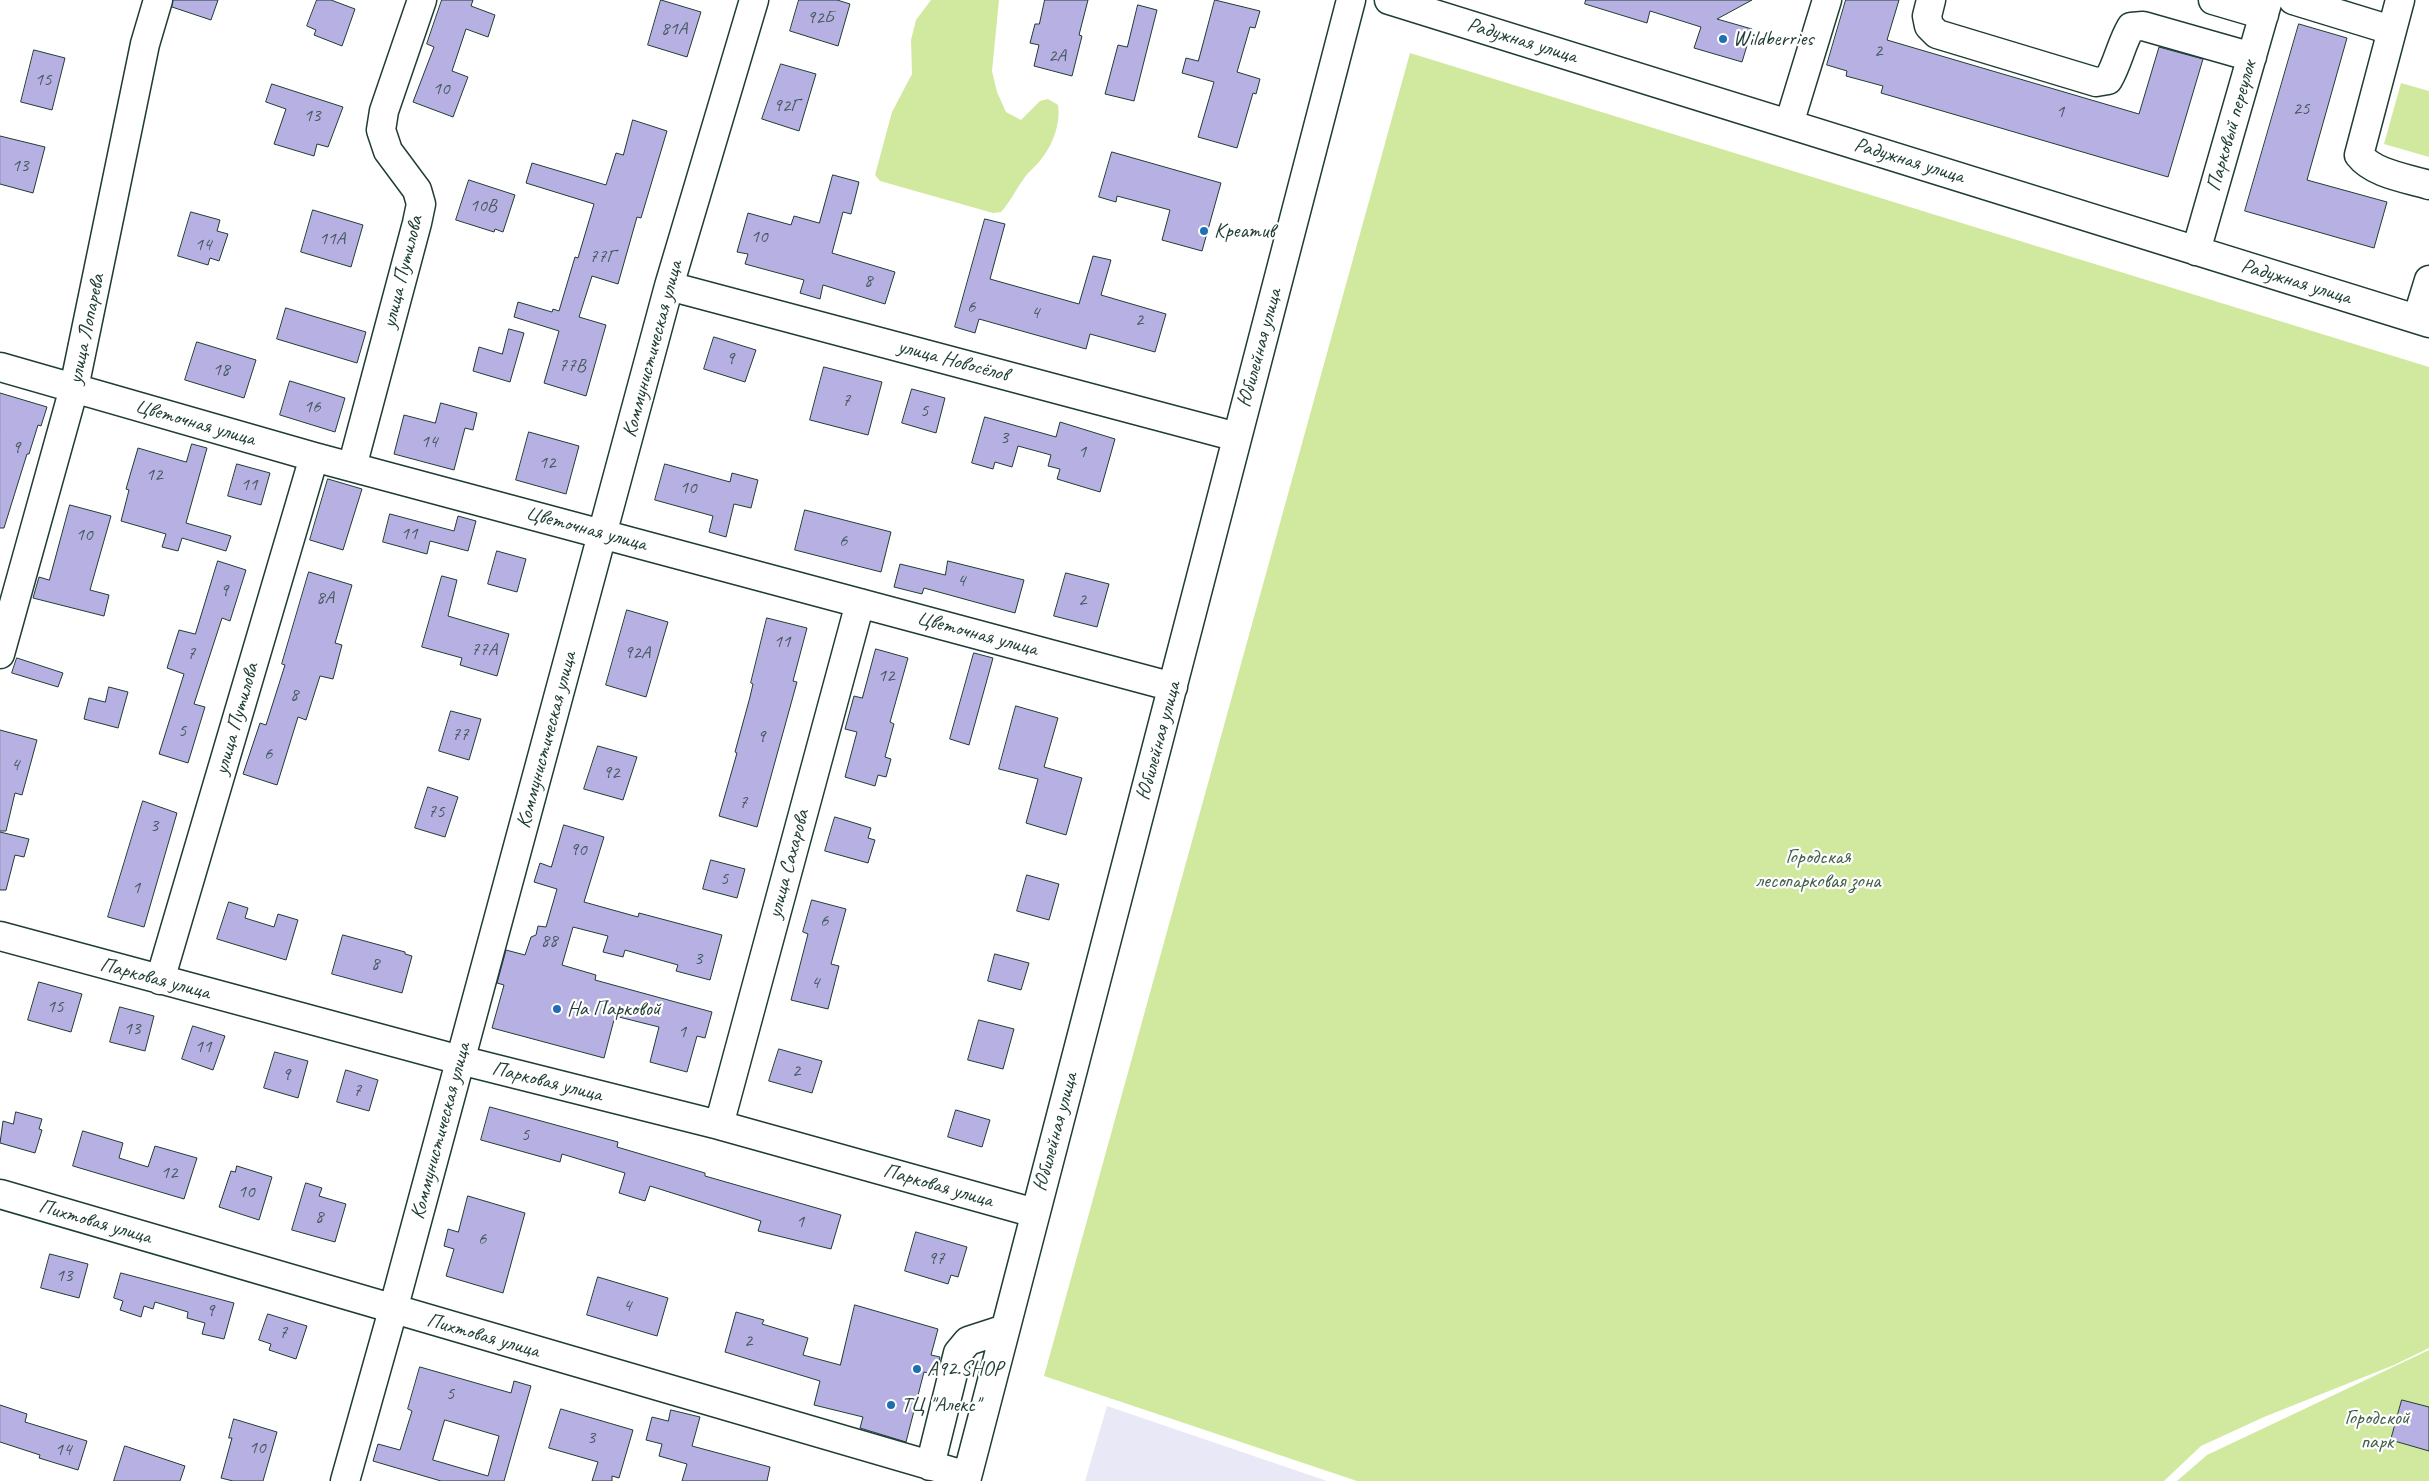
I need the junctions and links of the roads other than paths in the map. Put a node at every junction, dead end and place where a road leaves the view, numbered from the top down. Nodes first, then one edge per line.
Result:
1 (158, 0) edge
2 (422, 0) edge
3 (754, 0) edge
4 (1351, 0) edge
5 (1389, 0) edge
6 (1827, 0) edge
7 (1931, 0) edge
8 (2213, 0) edge
9 (2293, 0) edge
10 (2400, 0) edge
11 (2266, 7) edge
12 (2391, 30) junction
13 (2252, 57) junction
14 (1789, 124) junction
15 (2429, 185) edge
16 (2196, 251) junction
17 (2429, 280) edge
18 (669, 286) junction
19 (2423, 321) edge
20 (0, 367) edge
21 (74, 388) junction
22 (1237, 437) junction
23 (314, 457) junction
24 (352, 467) junction
25 (603, 533) junction
26 (860, 603) junction
27 (0, 654) edge
28 (1173, 687) junction
29 (0, 936) edge
30 (160, 980) junction
31 (460, 1060) junction
32 (719, 1125) junction
33 (0, 1194) edge
34 (1035, 1213) junction
35 (394, 1310) junction
36 (1005, 1329) junction
37 (930, 1466) junction
38 (967, 1479) edge
39 (345, 1481) edge

1 - 21 street, улица Лопарева
2 - 24 street, улица Путилова
3 - 18 street, Коммунистическая улица
4 - 22 street, Юбилейная улица
5 - 14 street, Радужная улица
6 - 14 street
7 - 13 street
8 - 11 street
9 - 12 street
10 - 12 street
11 - 13 street, Парковый переулок
12 - 15 street
13 - 16 street, Парковый переулок
14 - 16 street, Радужная улица
16 - 19 street, Радужная улица
17 - 19 street
18 - 22 street, улица Новосёлов
18 - 25 street, Коммунистическая улица
20 - 21 street, Цветочная улица
21 - 23 street, Цветочная улица
21 - 27 street, улица Лопарева
22 - 28 street, Юбилейная улица
23 - 24 street, Цветочная улица
23 - 30 street, улица Путилова
24 - 25 street, Цветочная улица
25 - 26 street, Цветочная улица
25 - 31 street, Коммунистическая улица
26 - 28 street, Цветочная улица
26 - 32 street, улица Сахарова
28 - 34 street, Юбилейная улица
29 - 30 street, Парковая улица
30 - 31 street, Парковая улица
31 - 32 street, Парковая улица
31 - 35 street, Коммунистическая улица
32 - 34 street, Парковая улица
33 - 35 street, Пихтовая улица
34 - 36 street, Юбилейная улица
35 - 37 street, Пихтовая улица
35 - 39 street, Коммунистическая улица
36 - 37 street
36 - 38 street, Юбилейная улица
37 - 38 street, Пихтовая улица

